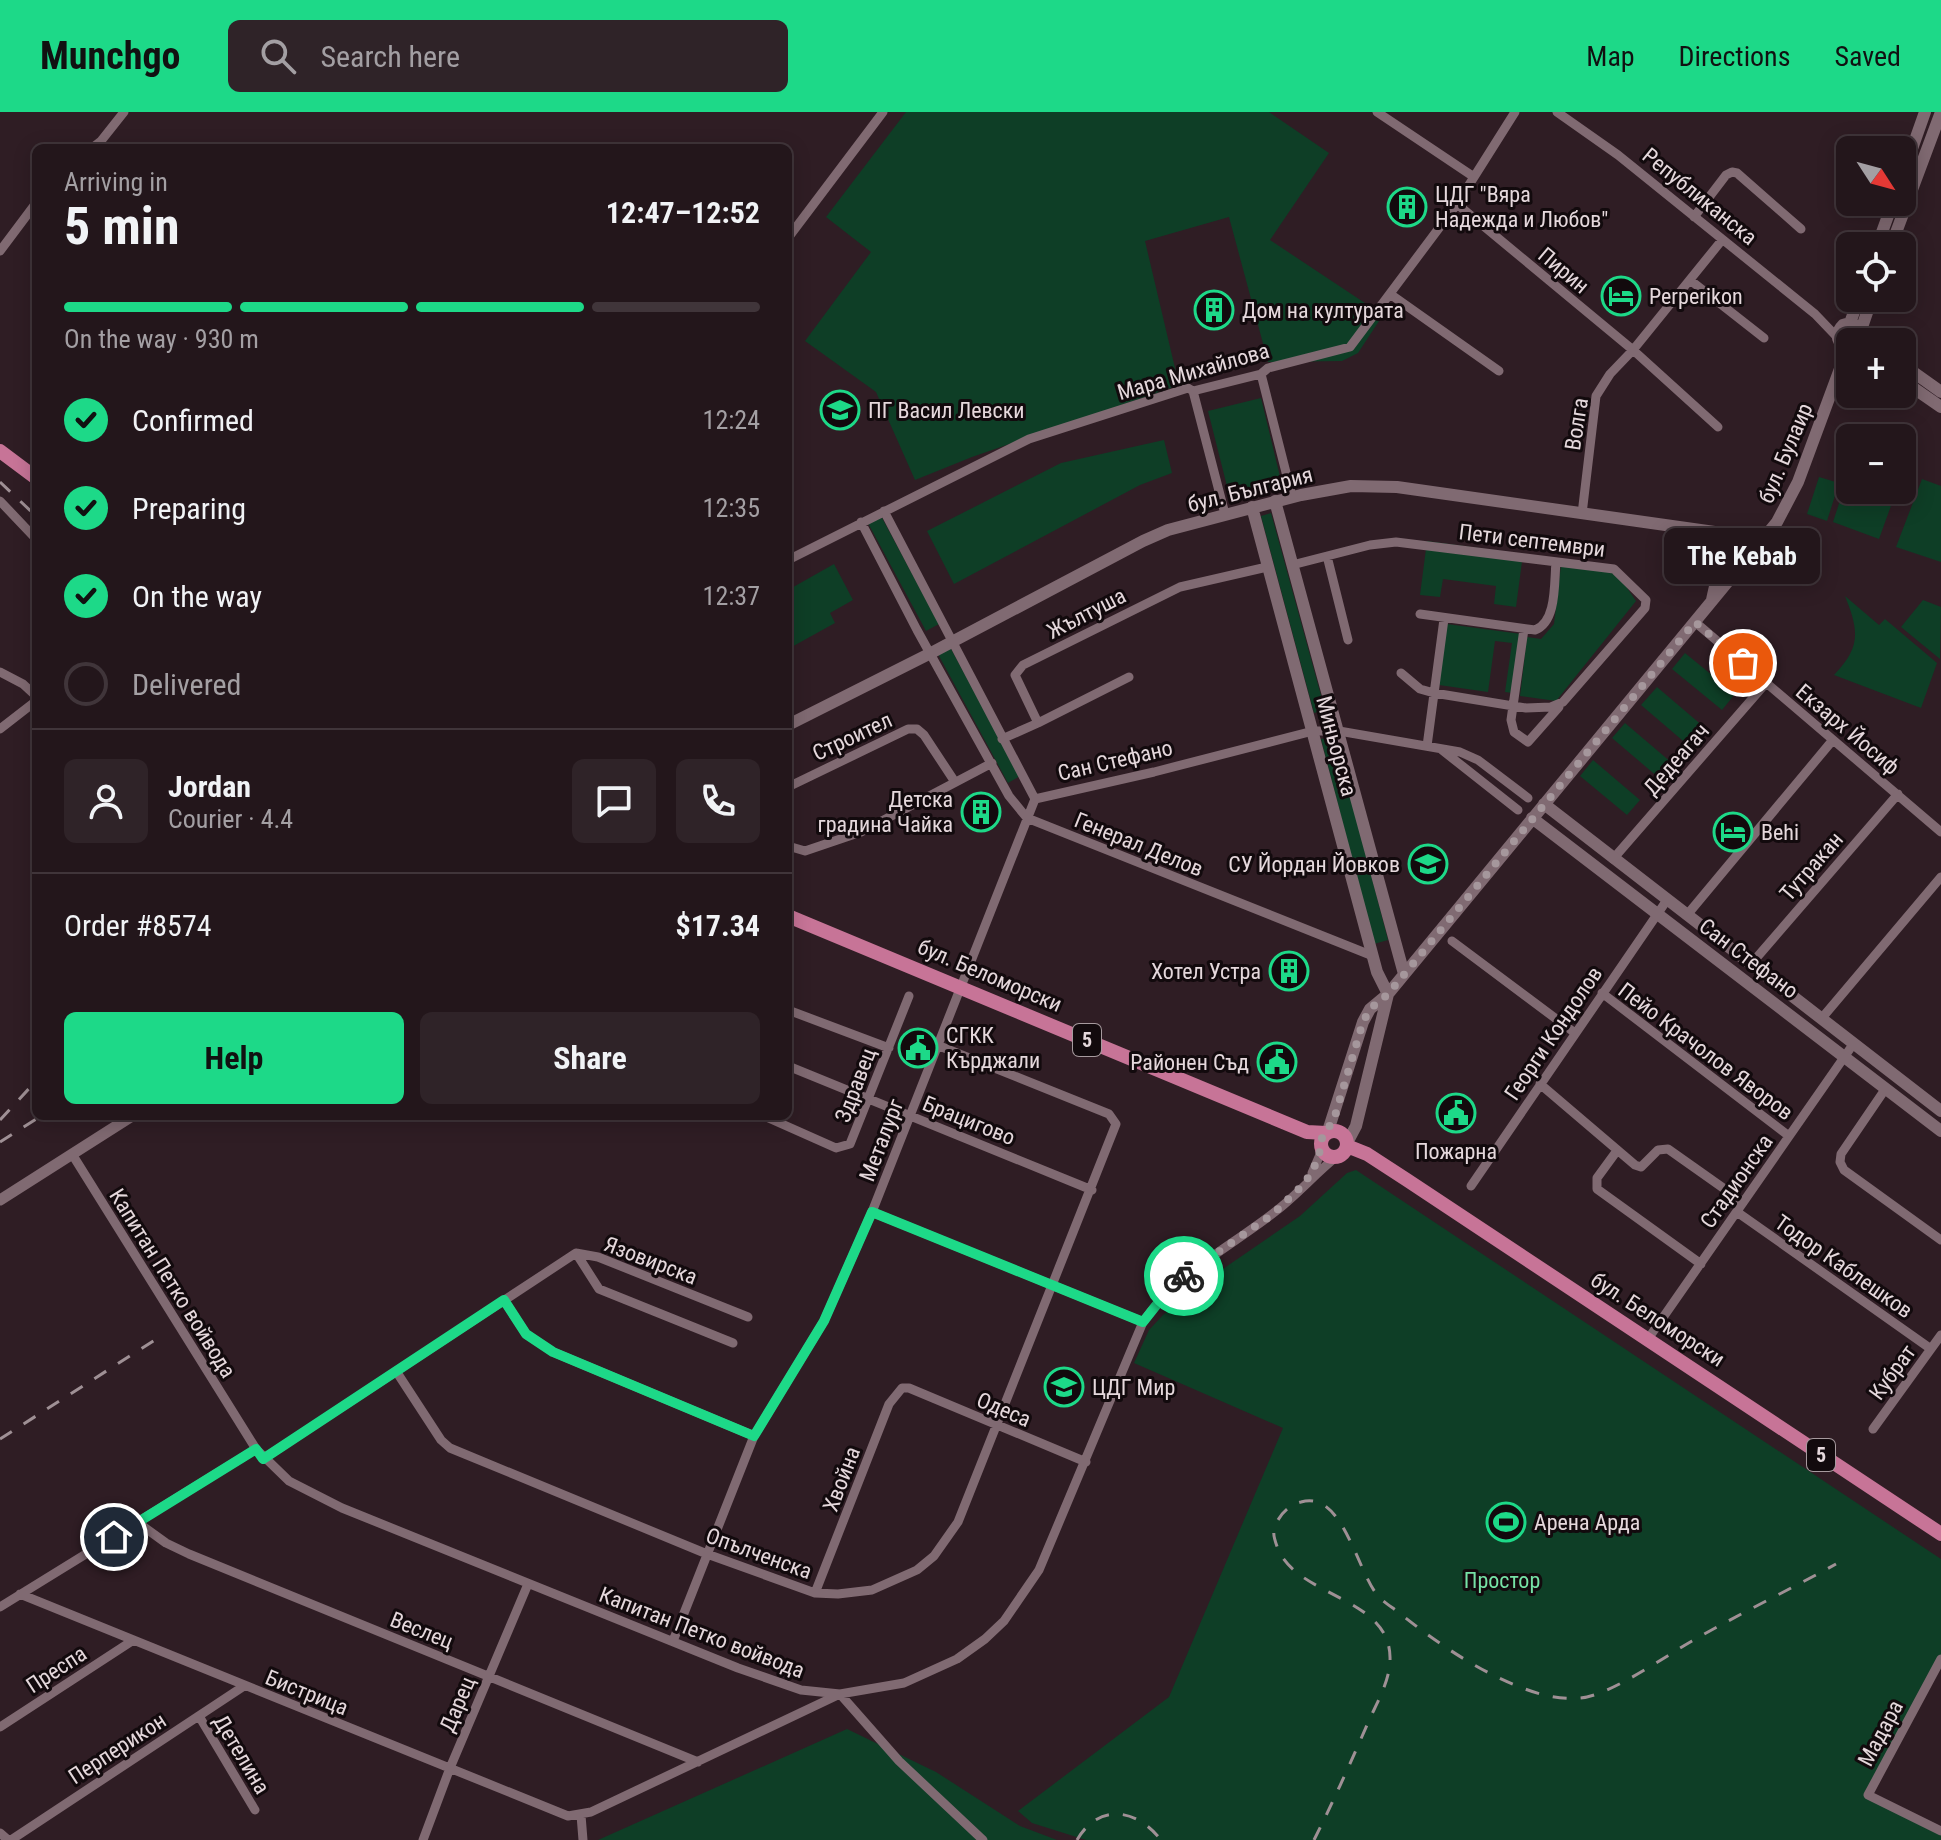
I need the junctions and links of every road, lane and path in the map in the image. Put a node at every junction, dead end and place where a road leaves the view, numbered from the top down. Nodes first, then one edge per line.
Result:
1 (124, 112) edge
2 (883, 112) edge
3 (1377, 112) edge
4 (1515, 112) edge
5 (1557, 112) edge
6 (1925, 112) edge
7 (1941, 112) edge
8 (1916, 137) edge
9 (97, 144) edge
10 (1474, 177) junction
11 (1457, 204) junction
12 (32, 208) edge
13 (1694, 217) junction
14 (1801, 229) dead end
15 (1896, 232) edge
16 (792, 233) edge
17 (1722, 240) junction
18 (0, 251) edge
19 (1690, 280) junction
20 (1390, 294) junction
21 (1837, 328) edge
22 (1764, 338) dead end
23 (1633, 350) junction
24 (1499, 371) dead end
25 (1261, 374) junction
26 (1916, 374) edge
27 (1836, 379) edge
28 (1916, 390) edge
29 (1193, 391) junction
30 (1941, 392) edge
31 (1941, 407) edge
32 (1718, 427) dead end
33 (0, 451) edge
34 (32, 475) edge
35 (1292, 496) junction
36 (0, 501) edge
37 (1275, 501) junction
38 (1252, 507) junction
39 (884, 511) junction
40 (1225, 514) junction
41 (1582, 514) junction
42 (861, 522) junction
43 (1696, 530) junction
44 (32, 534) edge
45 (1764, 539) junction
46 (1327, 556) junction
47 (792, 558) edge
48 (1556, 562) junction
49 (1292, 565) junction
50 (1267, 567) junction
51 (1711, 604) junction
52 (1420, 614) dead end
53 (1444, 619) junction
54 (1695, 622) junction
55 (1524, 629) junction
56 (1348, 640) dead end
57 (953, 642) junction
58 (931, 653) junction
59 (0, 672) edge
60 (1401, 673) dead end
61 (1129, 677) dead end
62 (1766, 683) junction
63 (1434, 693) junction
64 (32, 694) edge
65 (32, 701) edge
66 (1563, 702) junction
67 (1514, 707) junction
68 (792, 723) edge
69 (1038, 723) junction
70 (0, 729) edge
71 (1313, 731) junction
72 (1339, 731) junction
73 (1002, 739) junction
74 (1832, 741) junction
75 (1427, 746) junction
76 (1439, 748) junction
77 (992, 763) junction
78 (955, 782) junction
79 (792, 785) edge
80 (1898, 794) junction
81 (1528, 798) dead end
82 (1035, 799) junction
83 (1544, 804) junction
84 (1518, 810) dead end
85 (1027, 818) junction
86 (1532, 818) junction
87 (1941, 832) edge
88 (792, 847) edge
89 (1613, 859) junction
90 (1941, 877) edge
91 (1667, 900) junction
92 (1657, 913) junction
93 (1687, 915) junction
94 (792, 918) edge
95 (1452, 941) dead end
96 (1373, 956) junction
97 (1752, 963) junction
98 (1404, 974) junction
99 (961, 987) junction
100 (1602, 993) junction
101 (1388, 994) junction
102 (909, 996) dead end
103 (792, 1012) edge
104 (1822, 1018) junction
105 (1575, 1033) junction
106 (1854, 1043) junction
107 (937, 1045) junction
108 (889, 1048) junction
109 (1844, 1057) junction
110 (792, 1068) edge
111 (1540, 1084) junction
112 (1886, 1088) junction
113 (870, 1099) junction
114 (1941, 1111) edge
115 (910, 1115) junction
116 (126, 1120) edge
117 (773, 1120) edge
118 (1941, 1131) edge
119 (1307, 1132) junction
120 (1327, 1132) junction
121 (1789, 1136) junction
122 (1347, 1145) junction
123 (1321, 1148) junction
124 (1616, 1152) junction
125 (72, 1154) junction
126 (1336, 1157) junction
127 (1305, 1183) junction
128 (1471, 1186) dead end
129 (1092, 1190) junction
130 (0, 1200) edge
131 (1743, 1202) junction
132 (872, 1212) junction
133 (1737, 1212) junction
134 (1941, 1240) edge
135 (576, 1253) junction
136 (1701, 1264) junction
137 (1052, 1284) junction
138 (504, 1300) junction
139 (748, 1317) dead end
140 (1143, 1322) junction
141 (1941, 1335) edge
142 (1648, 1339) junction
143 (733, 1343) dead end
144 (1931, 1349) junction
145 (396, 1371) junction
146 (909, 1388) joint
147 (996, 1426) junction
148 (1873, 1429) dead end
149 (754, 1436) junction
150 (256, 1449) junction
151 (263, 1459) junction
152 (1086, 1462) junction
153 (137, 1522) junction
154 (1941, 1534) edge
155 (707, 1554) junction
156 (528, 1584) junction
157 (815, 1593) junction
158 (20, 1594) junction
159 (0, 1607) edge
160 (132, 1641) junction
161 (673, 1641) junction
162 (1939, 1666) edge
163 (489, 1677) junction
164 (244, 1686) junction
165 (840, 1694) junction
166 (199, 1716) junction
167 (0, 1727) edge
168 (698, 1762) junction
169 (450, 1768) junction
170 (255, 1810) dead end
171 (581, 1815) junction
172 (1941, 1831) edge
173 (0, 1833) edge
174 (9, 1840) edge
175 (423, 1840) edge
176 (583, 1840) edge
177 (983, 1840) edge

1 - 9 street
2 - 16 street
3 - 10 street
4 - 10 street, Мара Михайлова
5 - 13 street, Републиканска
6 - 8 main road
7 - 15 main road
10 - 11 street, Мара Михайлова
11 - 20 street, Мара Михайлова
11 - 23 street, Пирин
12 - 18 street
13 - 14 street
13 - 17 street, Републиканска
17 - 19 street, Волга
17 - 21 street, Републиканска
19 - 22 street
19 - 23 street, Волга
20 - 24 street
20 - 25 street, Мара Михайлова
23 - 32 street, Пирин
23 - 41 street, Волга
25 - 29 street, Мара Михайлова
25 - 35 street
26 - 30 main road
27 - 45 main road, бул. Булаир
28 - 31 main road
29 - 39 street, Мара Михайлова
29 - 40 street
33 - 34 main road
35 - 37 main road, бул. България
35 - 41 main road, бул. България
36 - 44 street
37 - 38 main road, бул. България
37 - 49 main road, Миньорска
38 - 40 main road, бул. България
38 - 50 main road, Миньорска
39 - 42 street, Мара Михайлова
39 - 57 street
40 - 57 main road, бул. България
41 - 43 main road, бул. България
42 - 47 street, Мара Михайлова
42 - 58 street
43 - 45 main road, бул. България
43 - 51 main road
45 - 51 main road, бул. Булаир
46 - 48 street, Пети септември
46 - 49 street, Пети септември
46 - 56 street
48 - 55 street
48 - 66 street, Пети септември
49 - 72 main road, Миньорска
50 - 69 street, Жълтуша
50 - 71 main road, Миньорска
51 - 54 main road, бул. Булаир
52 - 53 street
53 - 55 street
53 - 63 street
54 - 62 street, Екзарх Йосиф
54 - 83 main road, бул. Булаир
55 - 67 street
57 - 58 main road, бул. България
57 - 73 street
58 - 68 main road, бул. България
58 - 77 street
59 - 64 street
60 - 63 street
61 - 69 street
62 - 74 street, Екзарх Йосиф
62 - 89 street, Дедеагач
63 - 67 street
63 - 75 street
65 - 70 street
66 - 67 street
66 - 67 street
69 - 73 street
71 - 72 street, Сан Стефано
71 - 82 street, Сан Стефано
71 - 96 main road, Миньорска
72 - 75 street, Сан Стефано
72 - 98 main road, Миньорска
73 - 82 street
74 - 80 street, Екзарх Йосиф
74 - 93 street
75 - 76 street, Сан Стефано
76 - 81 street, Сан Стефано
76 - 84 street, Сан Стефано
77 - 78 street
77 - 85 street
78 - 79 street, Строител
78 - 88 street
80 - 87 street, Екзарх Йосиф
80 - 97 street, Тутракан
82 - 85 street, Металург
83 - 86 main road, бул. Булаир
83 - 89 main road, Сан Стефано
85 - 96 street, Генерал Делов
85 - 99 street, Металург
86 - 92 main road, Сан Стефано
86 - 98 main road, бул. Булаир
89 - 91 main road, Сан Стефано
90 - 104 street
91 - 92 street, Георги Кондолов
91 - 93 main road, Сан Стефано
92 - 100 street, Георги Кондолов
92 - 109 main road, Сан Стефано
93 - 97 main road, Сан Стефано
94 - 99 main road, бул. Беломорски / 5
95 - 105 street
96 - 101 main road, Миньорска
97 - 104 main road, Сан Стефано
98 - 101 main road, бул. Булаир
99 - 107 street, Металург
99 - 119 main road, бул. Беломорски / 5
100 - 105 street, Георги Кондолов
100 - 121 street, Пейо Крачолов Яворов
101 - 120 main road, бул. Булаир
101 - 122 main road, бул. Булаир
102 - 108 street, Здравец
103 - 108 street
104 - 106 main road, Сан Стефано
105 - 111 street, Георги Кондолов
106 - 109 street, Стадионска
106 - 114 main road, Сан Стефано
107 - 115 street, Металург
107 - 129 street, Опълченска
108 - 113 street, Здравец
109 - 112 main road, Сан Стефано
109 - 121 street, Стадионска
110 - 113 street, Брацигово
111 - 124 street
111 - 128 street, Георги Кондолов
112 - 118 main road, Сан Стефано
112 - 134 street
113 - 115 street, Брацигово
113 - 117 street, Здравец
115 - 129 street, Брацигово
115 - 132 street, Металург
116 - 125 street
119 - 120 main road, бул. Беломорски / 5
119 - 123 main road, бул. Беломорски / 5
120 - 122 main road, 5
120 - 123 main road
121 - 131 street, Стадионска
122 - 126 main road
122 - 142 main road, бул. Беломорски / 5
123 - 126 main road, 5
123 - 127 street, Капитан Петко войвода
124 - 131 street
124 - 136 street
125 - 130 street
125 - 150 street, Капитан Петко войвода
126 - 127 street, Капитан Петко войвода
127 - 140 street, Капитан Петко войвода
129 - 137 street, Опълченска
131 - 133 street, Стадионска
132 - 137 street
132 - 149 street, Металург
133 - 136 street, Стадионска
133 - 144 street, Тодор Каблешков
135 - 138 street, Язовирска
135 - 139 street, Язовирска
135 - 143 street
136 - 142 street, Стадионска
137 - 140 street
137 - 147 street, Опълченска
138 - 145 street, Язовирска
138 - 149 street
140 - 152 street, Капитан Петко войвода
141 - 144 street, Кубрат
142 - 154 main road, бул. Беломорски / 5
144 - 148 street, Кубрат
145 - 151 street, Язовирска
145 - 155 street, Опълченска
146 - 147 street, Одеса
146 - 157 street, Хвойна
147 - 152 street, Одеса
147 - 157 street, Опълченска
149 - 155 street, Металург
150 - 151 street, Капитан Петко войвода
150 - 153 street
151 - 156 street, Капитан Петко войвода
152 - 165 street, Капитан Петко войвода
153 - 158 street
153 - 163 street, Веслец
155 - 157 street, Опълченска
155 - 161 street, Металург
156 - 161 street, Капитан Петко войвода
156 - 163 street, Дарец
158 - 159 street
158 - 160 street, Бистрица
160 - 164 street, Бистрица
160 - 167 street, Преспа
161 - 165 street, Капитан Петко войвода
162 - 172 street, Мадара
163 - 168 street, Веслец
163 - 169 street, Дарец
164 - 166 street, Перперикон
164 - 169 street, Бистрица
165 - 168 street
165 - 177 street
166 - 170 street, Детелина
166 - 174 street, Перперикон
168 - 171 street
169 - 171 street, Бистрица
169 - 175 street, Дарец
171 - 176 street
173 - 174 street

